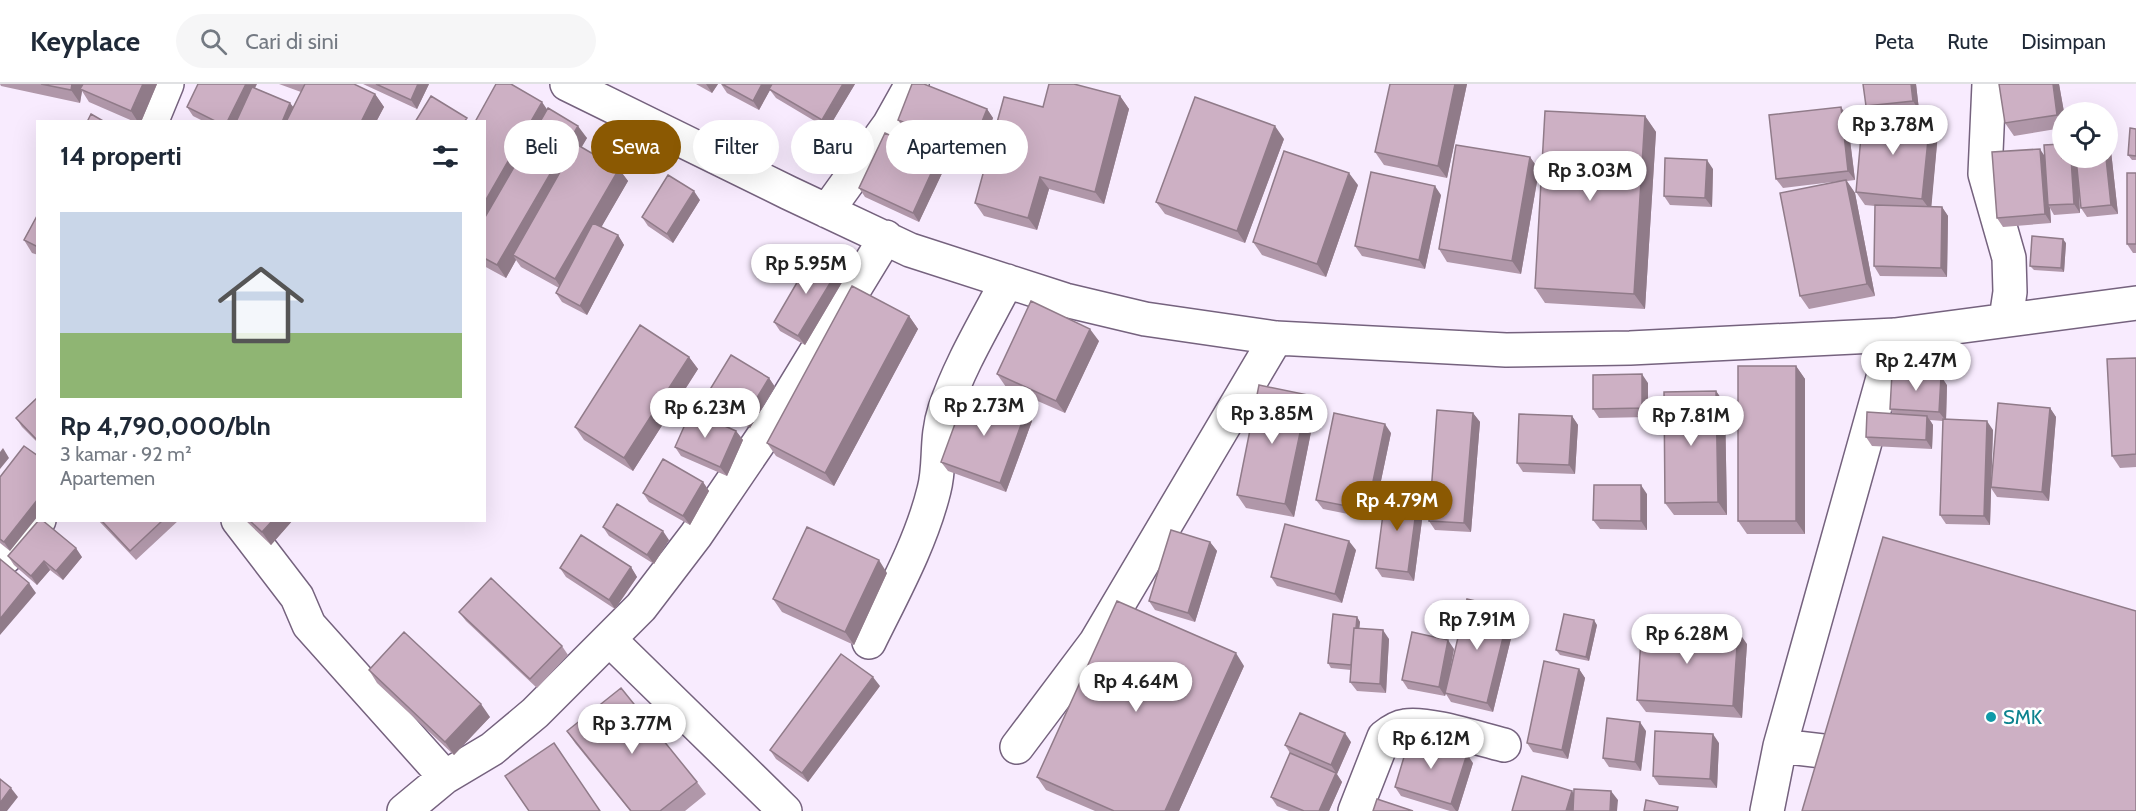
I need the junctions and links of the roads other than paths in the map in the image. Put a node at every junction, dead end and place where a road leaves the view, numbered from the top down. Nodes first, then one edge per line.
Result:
1 (167, 84) edge
2 (567, 84) edge
3 (912, 84) edge
4 (1989, 84) edge
5 (153, 118) dead end
6 (827, 211) junction
7 (886, 237) junction
8 (1007, 281) junction
9 (2136, 303) edge
10 (2006, 319) junction
11 (1895, 335) junction
12 (1276, 338) junction
13 (38, 522) edge
14 (240, 522) edge
15 (0, 562) edge
16 (609, 639) junction
17 (869, 642) dead end
18 (1504, 745) dead end
19 (1780, 746) junction
20 (1017, 747) dead end
21 (1895, 773) edge
22 (445, 777) junction
23 (404, 811) edge
24 (785, 811) edge
25 (1355, 811) edge
26 (1767, 811) edge

1 - 5 street
2 - 6 street
3 - 6 street
4 - 10 street
6 - 7 street
7 - 8 street
7 - 16 street
8 - 12 street
8 - 17 street
9 - 10 street
10 - 11 street
11 - 12 street
11 - 19 street
12 - 20 street
13 - 15 street
14 - 22 street
16 - 22 street
16 - 24 street
18 - 25 street
19 - 21 street
19 - 26 street
22 - 23 street

